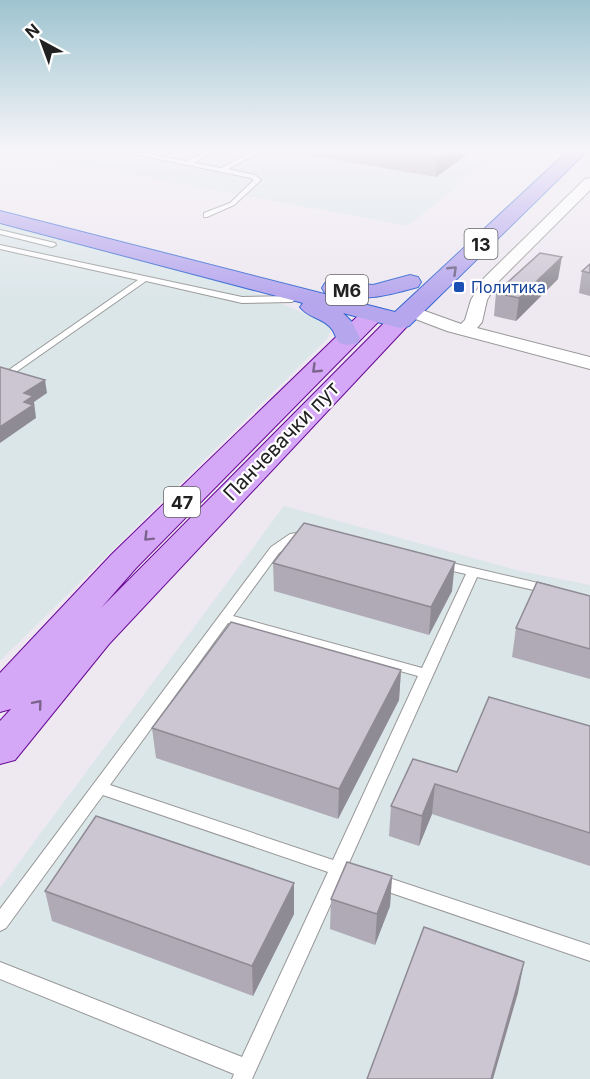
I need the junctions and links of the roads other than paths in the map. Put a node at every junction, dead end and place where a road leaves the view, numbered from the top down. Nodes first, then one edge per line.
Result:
1 (236, 200) edge
2 (501, 200) edge
3 (521, 200) edge
4 (571, 200) edge
5 (0, 204) edge
6 (207, 215) dead end
7 (0, 217) edge
8 (0, 232) edge
9 (0, 247) edge
10 (34, 255) junction
11 (143, 280) junction
12 (246, 281) junction
13 (410, 282) junction
14 (288, 290) junction
15 (392, 313) junction
16 (459, 329) junction
17 (348, 338) junction
18 (590, 363) edge
19 (6, 376) edge
20 (326, 536) edge
21 (428, 561) edge
22 (473, 572) junction
23 (567, 594) edge
24 (225, 618) junction
25 (427, 674) junction
26 (0, 698) edge
27 (0, 749) edge
28 (100, 788) junction
29 (338, 868) junction
30 (0, 923) edge
31 (590, 953) edge
32 (0, 970) edge
33 (244, 1074) edge

1 - 6 lane
2 - 13 highway, Панчевачки пут / 13
15 -> 3 highway, Панчевачки пут / 13
4 - 16 street
5 - 14 highway
7 - 12 highway
8 - 10 lane
9 - 10 lane
10 - 11 lane
11 - 14 lane
11 - 19 lane
12 - 14 highway
12 - 15 highway
13 - 14 highway, M6
13 - 15 highway, Панчевачки пут / 13
14 - 15 highway
14 - 17 highway
15 - 16 street
15 - 17 main road, Панчевачки пут / 47
27 -> 15 main road, Панчевачки пут / 47
16 - 18 street
17 -> 26 main road, Панчевачки пут / 47
20 - 24 lane
21 - 22 lane
22 - 23 lane
22 - 25 lane
24 - 25 lane
24 - 28 lane
25 - 29 lane
28 - 29 lane
28 - 30 lane
29 - 31 lane
29 - 33 lane
32 - 33 lane

